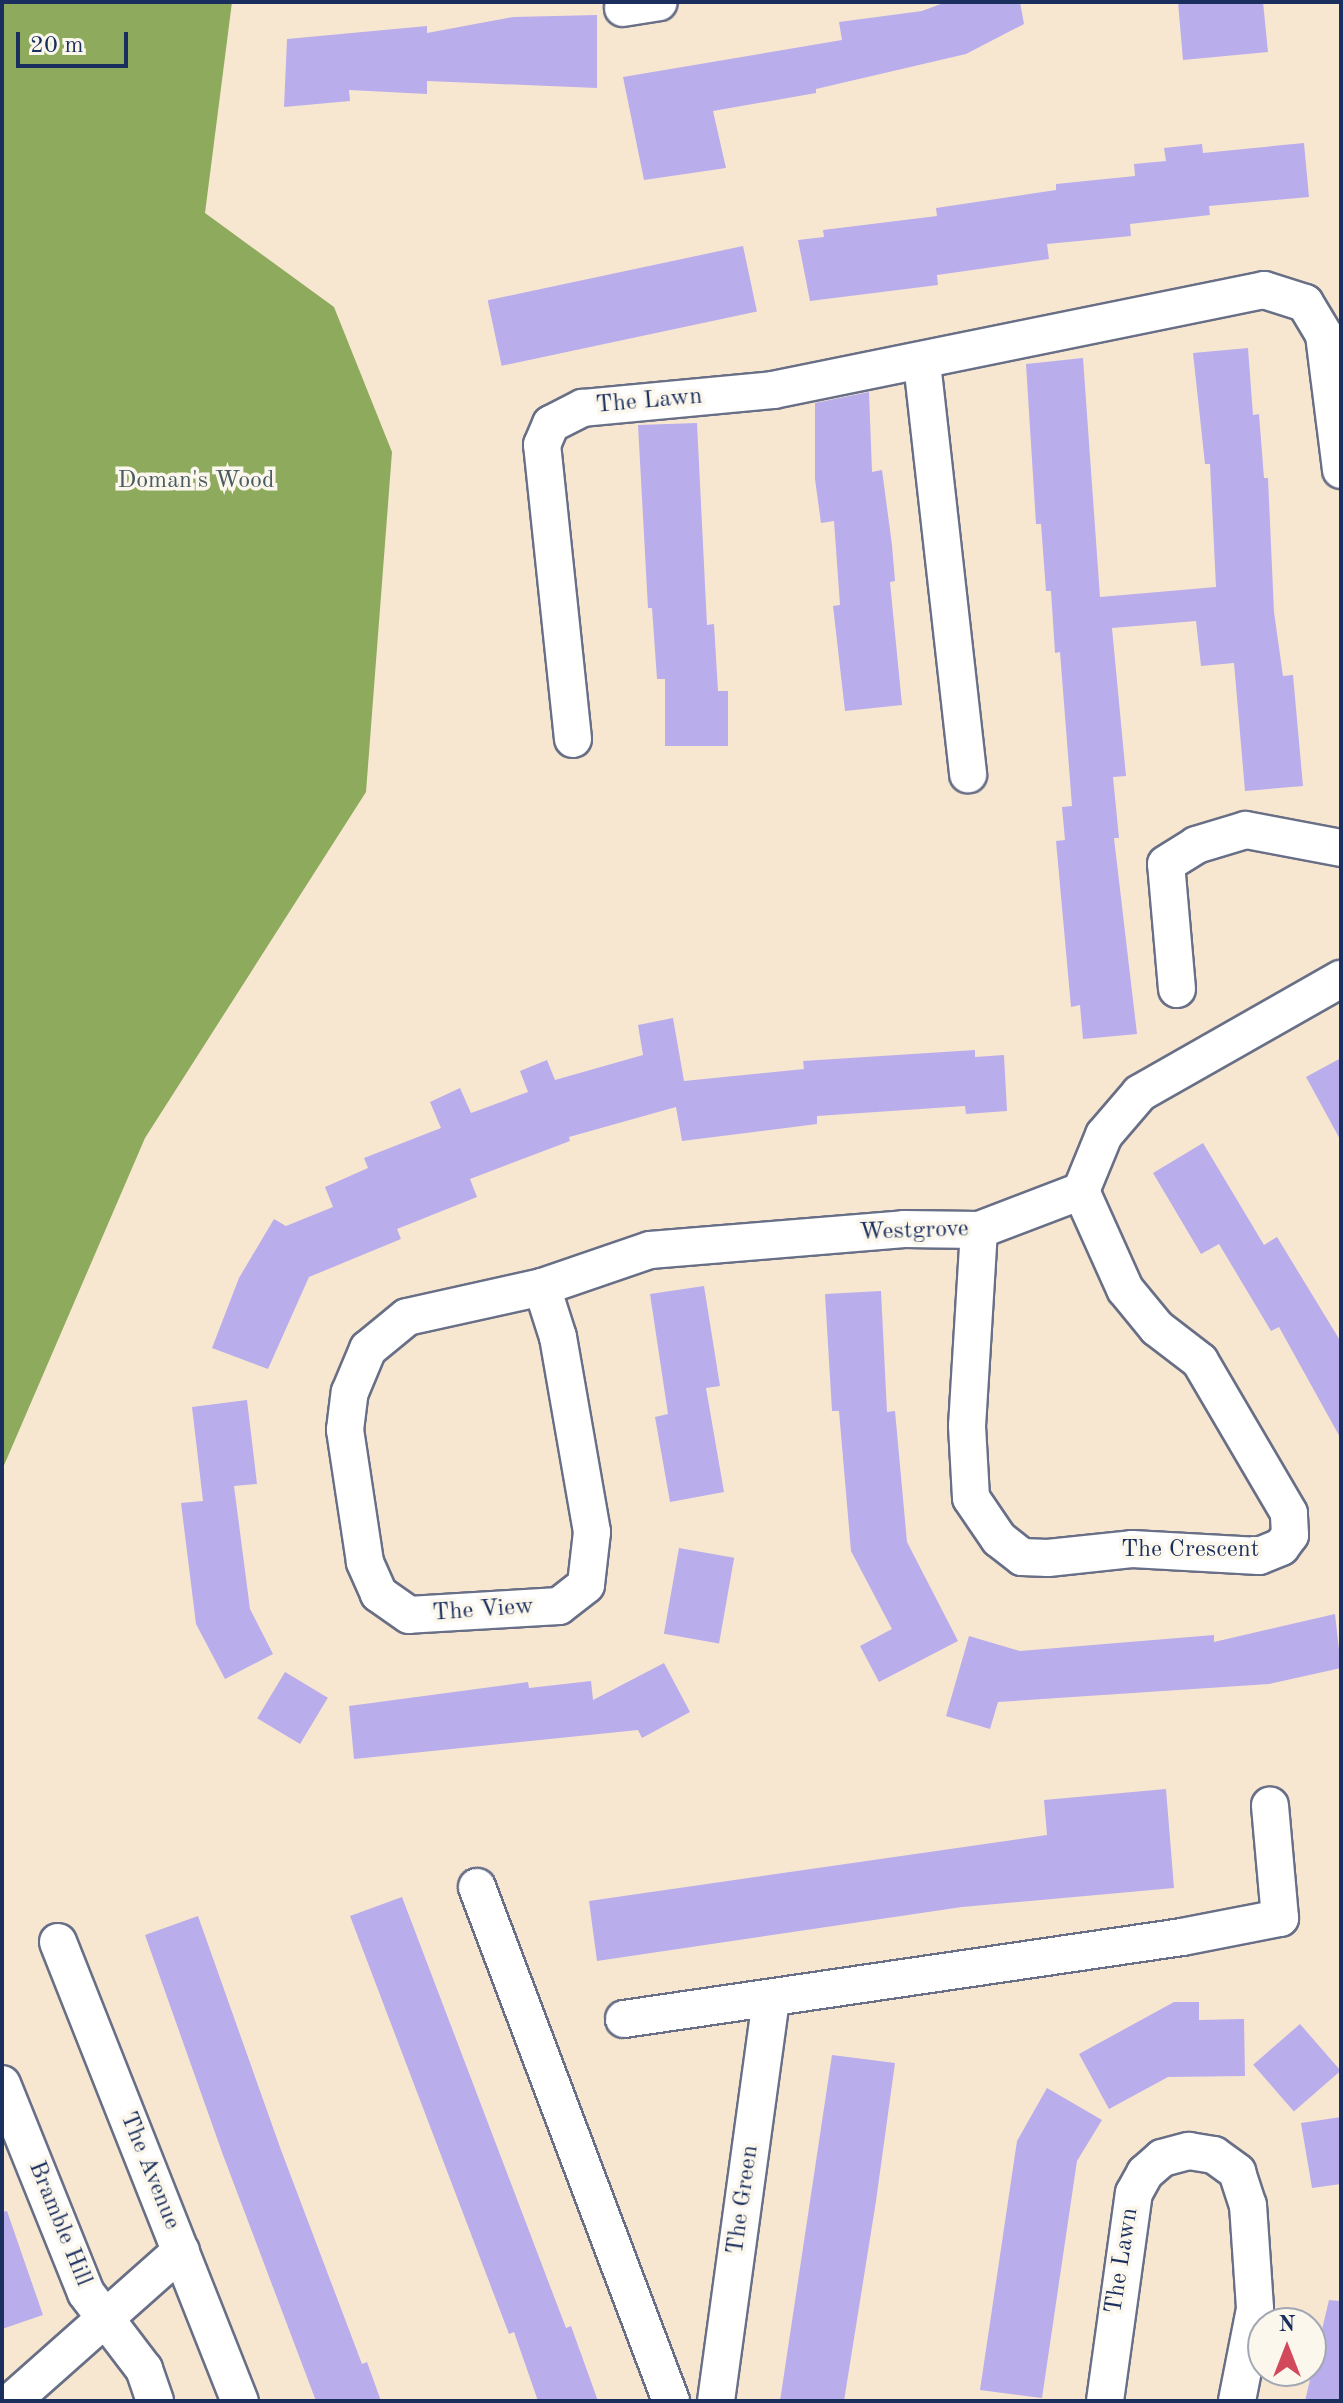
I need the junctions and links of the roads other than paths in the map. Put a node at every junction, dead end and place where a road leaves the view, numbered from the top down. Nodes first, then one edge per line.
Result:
1 (659, 2) edge
2 (623, 8) dead end
3 (922, 363) junction
4 (1341, 470) edge
5 (573, 739) dead end
6 (968, 774) dead end
7 (1341, 848) edge
8 (1341, 979) edge
9 (1177, 989) dead end
10 (1081, 1191) junction
11 (979, 1230) junction
12 (542, 1287) junction
13 (1270, 1805) dead end
14 (477, 1887) dead end
15 (58, 1942) dead end
16 (771, 1999) junction
17 (624, 2019) dead end
18 (2, 2084) edge
19 (181, 2251) junction
20 (103, 2316) junction
21 (12, 2401) edge
22 (155, 2401) edge
23 (240, 2401) edge
24 (671, 2401) edge
25 (716, 2401) edge
26 (1105, 2401) edge
27 (1237, 2401) edge

1 - 2 street
3 - 4 street, The Lawn
3 - 5 street, The Lawn
3 - 6 street
7 - 9 street
8 - 10 street
10 - 11 street, Westgrove
10 - 11 street, The Crescent
11 - 12 street, Westgrove
12 - 12 street, The View
13 - 16 street
14 - 24 street
15 - 19 street, The Avenue
16 - 17 street
16 - 25 street, The Green
18 - 20 street, Bramble Hill
19 - 20 street, Bramble Hill
19 - 23 street, The Avenue
20 - 21 street, Bramble Hill
20 - 22 street, Bramble Hill
26 - 27 street, The Lawn

